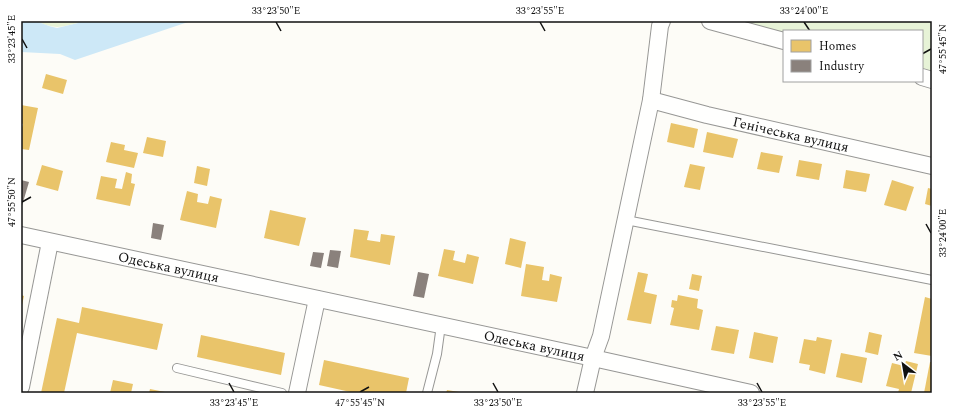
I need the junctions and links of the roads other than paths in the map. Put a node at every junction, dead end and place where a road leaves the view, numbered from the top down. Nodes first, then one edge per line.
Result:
1 (662, 21) edge
2 (710, 21) edge
3 (783, 41) edge
4 (651, 100) junction
5 (932, 166) edge
6 (626, 220) junction
7 (21, 235) edge
8 (50, 242) junction
9 (932, 280) edge
10 (317, 299) junction
11 (441, 325) junction
12 (593, 358) junction
13 (177, 368) dead end
14 (21, 388) edge
15 (282, 393) edge
16 (297, 393) edge
17 (427, 393) edge
18 (585, 393) edge
19 (751, 393) edge

1 - 4 street
2 - 3 street
4 - 5 street, Генічеська вулиця
4 - 6 street
6 - 9 lane
6 - 12 street
7 - 8 street, Одеська вулиця
8 - 10 street, Одеська вулиця
8 - 14 street
10 - 11 street, Одеська вулиця
10 - 16 street
11 - 12 street, Одеська вулиця
11 - 17 lane
12 - 18 street
12 - 19 street, Одеська вулиця
13 - 15 lane

